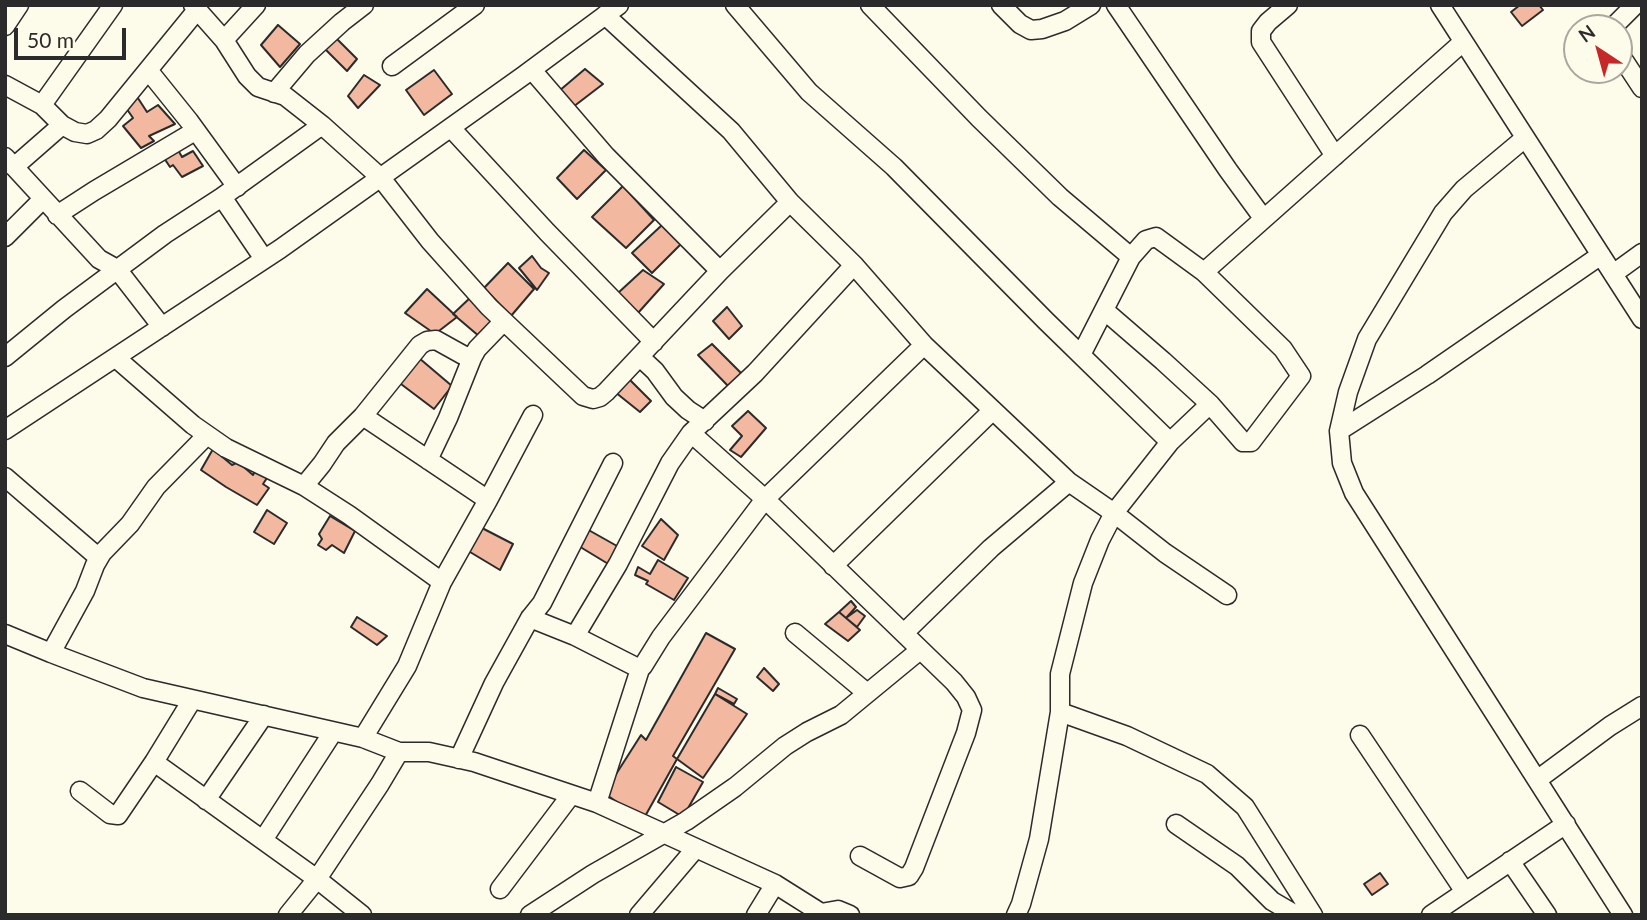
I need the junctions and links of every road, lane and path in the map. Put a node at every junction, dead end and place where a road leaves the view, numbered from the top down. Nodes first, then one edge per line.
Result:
1 (19, 5) edge
2 (113, 5) edge
3 (256, 5) edge
4 (364, 5) edge
5 (474, 5) edge
6 (735, 5) edge
7 (870, 5) edge
8 (1001, 5) edge
9 (1091, 5) edge
10 (1116, 5) edge
11 (1288, 5) edge
12 (1440, 5) edge
13 (195, 7) edge
14 (612, 10) edge
15 (5, 26) edge
16 (224, 40) junction
17 (1463, 42) junction
18 (392, 66) dead end
19 (148, 70) junction
20 (532, 70) junction
21 (5, 85) edge
22 (274, 93) junction
23 (42, 105) junction
24 (62, 125) junction
25 (322, 125) junction
26 (451, 128) junction
27 (195, 131) junction
28 (1525, 138) junction
29 (1335, 156) junction
30 (10, 162) edge
31 (381, 178) junction
32 (230, 192) junction
33 (43, 199) junction
34 (790, 202) junction
35 (57, 215) junction
36 (1263, 218) junction
37 (5, 237) edge
38 (1642, 253) edge
39 (1601, 255) junction
40 (1132, 257) junction
41 (264, 259) junction
42 (854, 265) junction
43 (117, 269) junction
44 (720, 271) junction
45 (1203, 272) junction
46 (1614, 274) junction
47 (1104, 310) junction
48 (1642, 319) edge
49 (504, 321) junction
50 (162, 327) junction
51 (654, 342) junction
52 (924, 345) junction
53 (1080, 355) junction
54 (5, 357) edge
55 (640, 357) junction
56 (116, 358) junction
57 (472, 358) junction
58 (1210, 404) junction
59 (992, 410) junction
60 (533, 415) dead end
61 (363, 416) junction
62 (705, 421) junction
63 (5, 430) edge
64 (1339, 431) junction
65 (691, 433) junction
66 (207, 435) junction
67 (1170, 442) junction
68 (428, 460) junction
69 (613, 463) dead end
70 (5, 477) edge
71 (1069, 482) junction
72 (304, 486) junction
73 (765, 499) junction
74 (488, 500) junction
75 (1114, 513) junction
76 (99, 558) junction
77 (833, 566) junction
78 (442, 582) junction
79 (1227, 595) dead end
80 (530, 618) junction
81 (795, 633) dead end
82 (904, 633) junction
83 (5, 634) edge
84 (575, 636) junction
85 (920, 650) junction
86 (51, 653) junction
87 (639, 669) junction
88 (867, 693) junction
89 (192, 700) junction
90 (1642, 706) edge
91 (1060, 712) junction
92 (264, 715) junction
93 (333, 732) junction
94 (1360, 735) dead end
95 (363, 738) junction
96 (399, 752) junction
97 (459, 759) junction
98 (154, 762) junction
99 (1537, 780) junction
100 (80, 791) dead end
101 (571, 795) junction
102 (206, 800) junction
103 (597, 803) junction
104 (1176, 824) dead end
105 (1566, 824) junction
106 (665, 833) junction
107 (263, 840) junction
108 (696, 848) junction
109 (860, 856) dead end
110 (1510, 861) junction
111 (317, 879) junction
112 (775, 884) junction
113 (500, 889) dead end
114 (1465, 891) junction
115 (641, 914) edge
116 (288, 915) edge
117 (362, 915) edge
118 (530, 915) edge
119 (756, 915) edge
120 (849, 915) edge
121 (1016, 915) edge
122 (1296, 915) edge
123 (1313, 915) edge
124 (1431, 915) edge
125 (1547, 915) edge
126 (1623, 915) edge

1 - 15 street
2 - 23 street
3 - 16 street
4 - 22 street
5 - 18 street
6 - 53 street
7 - 40 street
8 - 9 street
10 - 36 street
11 - 29 street
12 - 17 street
13 - 16 street
13 - 19 street
14 - 20 street
14 - 34 street
16 - 22 street
17 - 28 street
17 - 29 street
19 - 24 street
19 - 27 street
20 - 26 street
20 - 44 street
21 - 23 street
22 - 25 street
23 - 24 street
24 - 30 street
25 - 31 street
25 - 32 street
26 - 31 street
26 - 51 street
27 - 32 street
27 - 35 street
28 - 39 street
28 - 64 street
29 - 36 street
30 - 33 street
31 - 41 street
31 - 49 street
32 - 41 street
32 - 43 street
33 - 35 street
33 - 37 street
34 - 42 street
34 - 44 street
35 - 43 street
36 - 45 street
38 - 46 street
39 - 46 street
39 - 64 street
40 - 45 street
40 - 47 street
41 - 50 street
42 - 52 street
42 - 62 street
43 - 50 street
43 - 54 street
44 - 51 street
45 - 58 street
46 - 48 street
47 - 53 street
47 - 58 street
49 - 55 street
49 - 57 street
50 - 56 street
51 - 55 street
52 - 59 street
52 - 73 street
53 - 67 street
55 - 62 street
56 - 63 street
56 - 66 street
57 - 61 street
57 - 68 street
58 - 67 street
59 - 71 street
59 - 77 street
60 - 74 street
61 - 68 street
61 - 72 street
62 - 65 street
64 - 99 street
65 - 73 street
65 - 84 street
66 - 72 street
66 - 76 street
67 - 75 street
68 - 74 street
69 - 80 street
70 - 76 street
71 - 75 street
71 - 82 street
72 - 78 street
73 - 77 street
73 - 87 street
74 - 78 street
75 - 79 street
75 - 91 street
76 - 86 street
77 - 82 street
78 - 95 street
80 - 84 street
80 - 97 street
81 - 88 street
82 - 85 street
83 - 86 street
84 - 87 street
85 - 88 street
85 - 109 street
86 - 89 street
87 - 103 street
88 - 106 street
89 - 92 street
89 - 98 street
90 - 99 street
91 - 121 street
91 - 123 street
92 - 93 street
92 - 102 street
93 - 95 street
93 - 107 street
94 - 114 street
95 - 96 street
96 - 97 street
96 - 111 street
97 - 101 street
98 - 100 street
98 - 102 street
99 - 105 street
101 - 103 street
101 - 113 street
102 - 107 street
103 - 106 street
104 - 122 street
105 - 110 street
105 - 126 street
106 - 108 street
106 - 118 street
107 - 111 street
108 - 112 street
108 - 115 street
110 - 114 street
110 - 125 street
111 - 116 street
111 - 117 street
112 - 119 street
112 - 120 street
114 - 124 street

